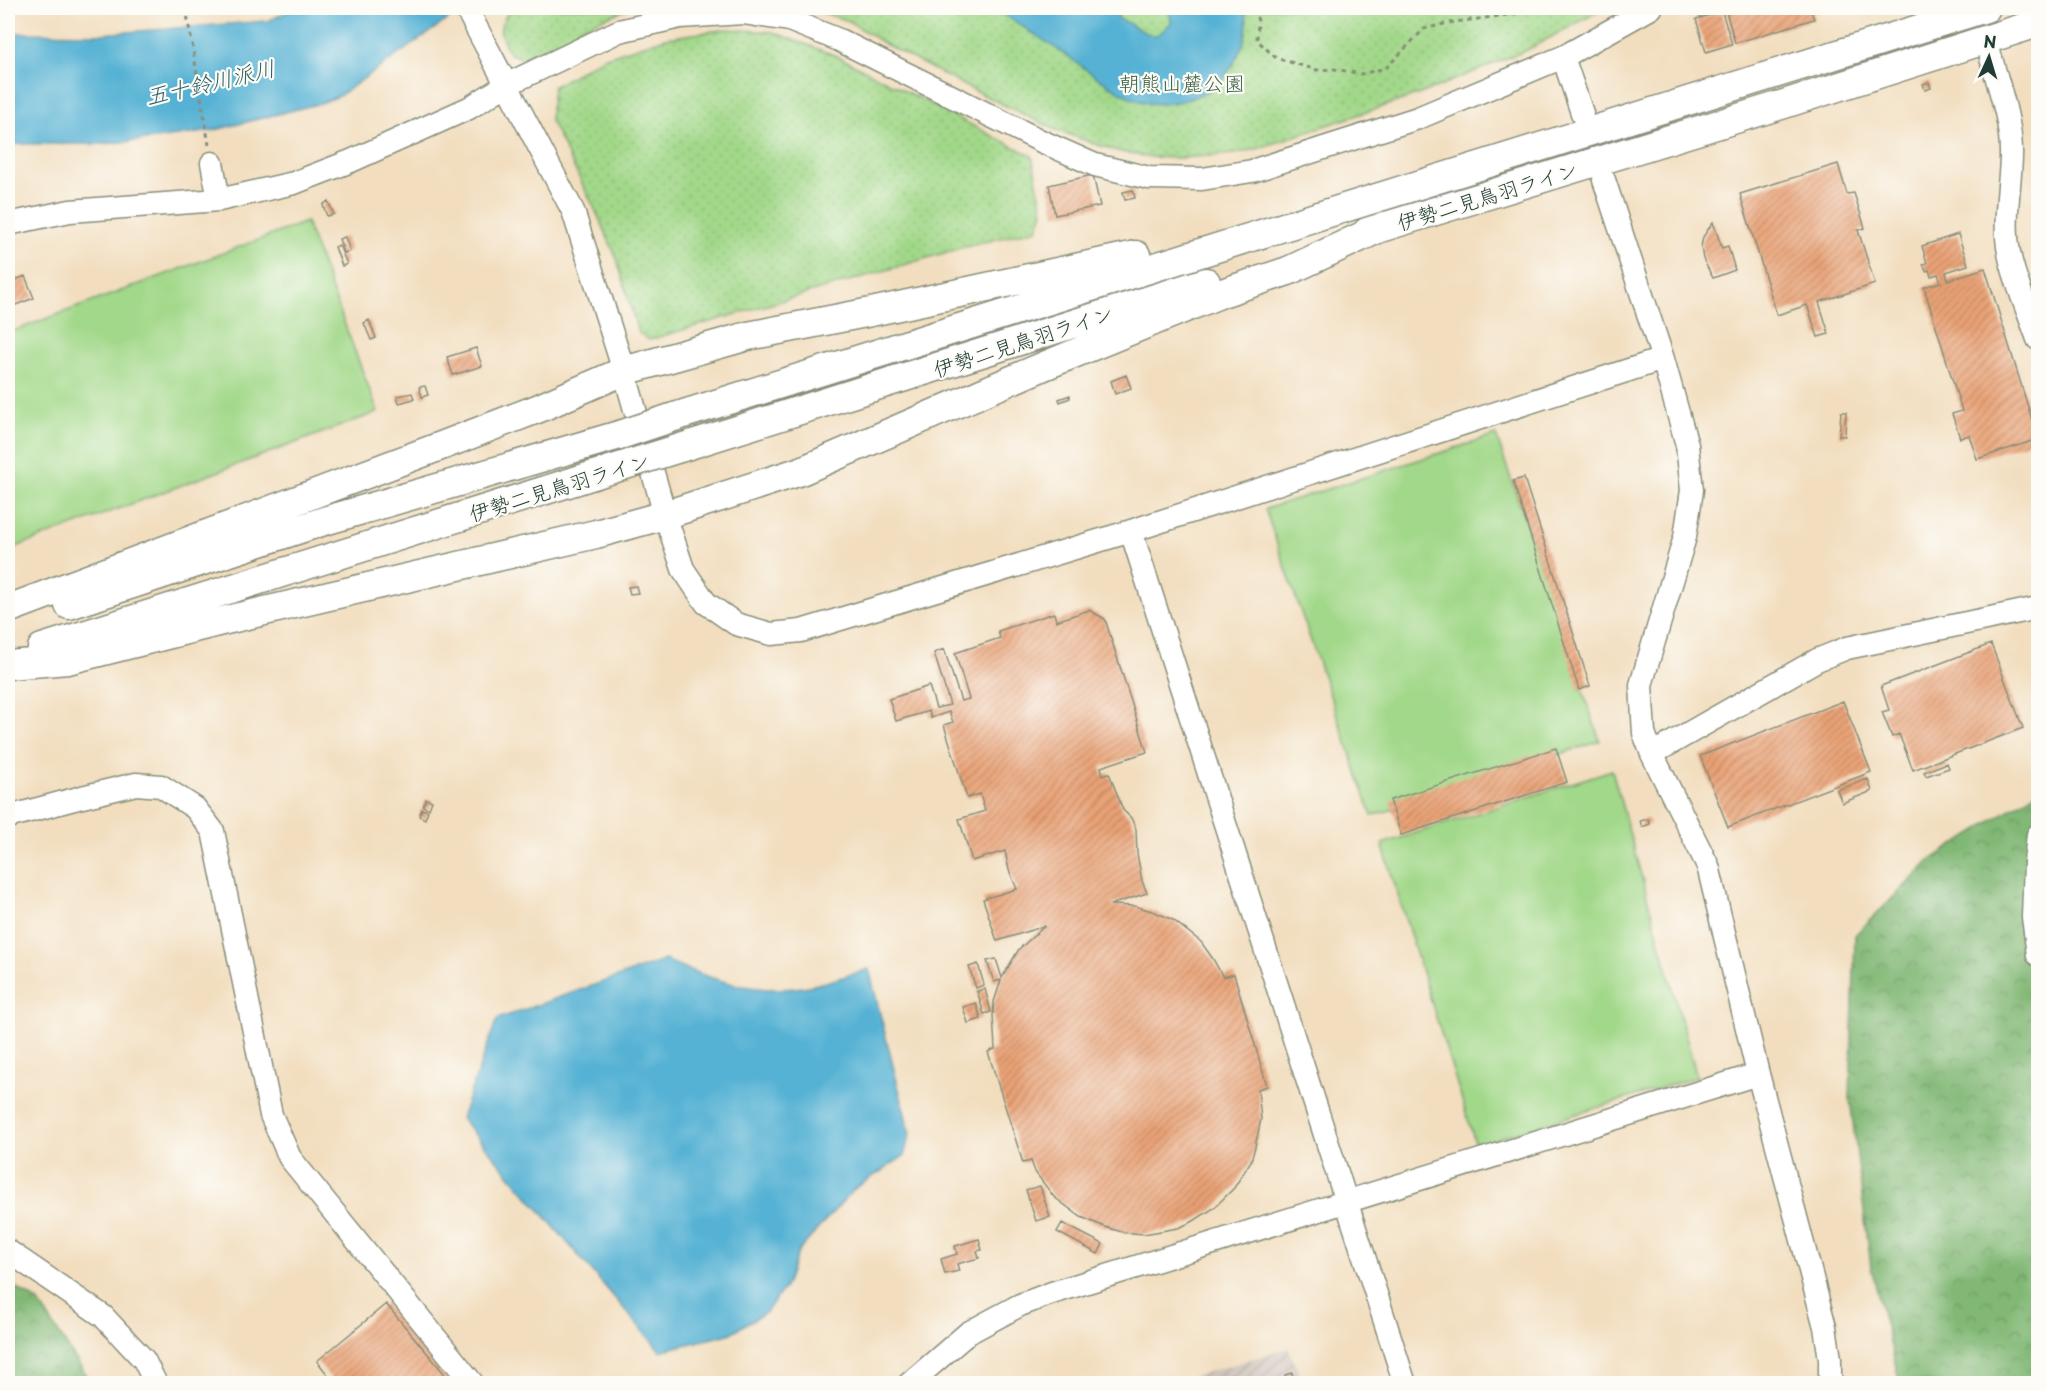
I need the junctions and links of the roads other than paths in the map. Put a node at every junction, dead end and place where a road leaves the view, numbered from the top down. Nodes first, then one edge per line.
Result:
1 (466, 8) edge
2 (1651, 8) edge
3 (1986, 8) edge
4 (2038, 23) edge
5 (1563, 57) junction
6 (1991, 58) dead end
7 (506, 85) junction
8 (1582, 113) dead end
9 (212, 163) road end
10 (1604, 180) dead end
11 (219, 200) junction
12 (8, 225) edge
13 (1384, 226) junction
14 (1227, 246) junction
15 (2038, 339) edge
16 (1663, 358) junction
17 (624, 371) junction
18 (665, 515) junction
19 (1131, 531) junction
20 (2038, 608) edge
21 (8, 609) edge
22 (8, 626) edge
23 (8, 659) edge
24 (8, 665) edge
25 (1652, 754) junction
26 (8, 818) edge
27 (2038, 836) edge
28 (2038, 955) edge
29 (1758, 1074) junction
30 (1347, 1200) junction
31 (8, 1251) edge
32 (471, 1382) edge
33 (156, 1383) edge
34 (909, 1383) edge
35 (1405, 1383) edge
36 (1830, 1383) edge

1 - 7 street
2 - 5 street
3 - 14 main road, 伊勢二見鳥羽ライン
4 - 13 main road, 伊勢二見鳥羽ライン
5 - 7 street
5 - 8 street
6 - 15 street
7 - 11 street
7 - 17 street
9 - 11 street
10 - 16 street
11 - 12 street
13 - 18 main road
13 - 23 main road, 伊勢二見鳥羽ライン, bridge
14 - 17 main road
14 - 22 main road, 伊勢二見鳥羽ライン, bridge
16 - 19 street
16 - 25 street
17 - 18 street
17 - 21 main road
18 - 19 street
18 - 24 main road
19 - 30 street
20 - 25 street
25 - 29 street
26 - 32 street
27 - 28 street
29 - 30 street
29 - 36 street
30 - 34 street
30 - 35 street
31 - 33 street

